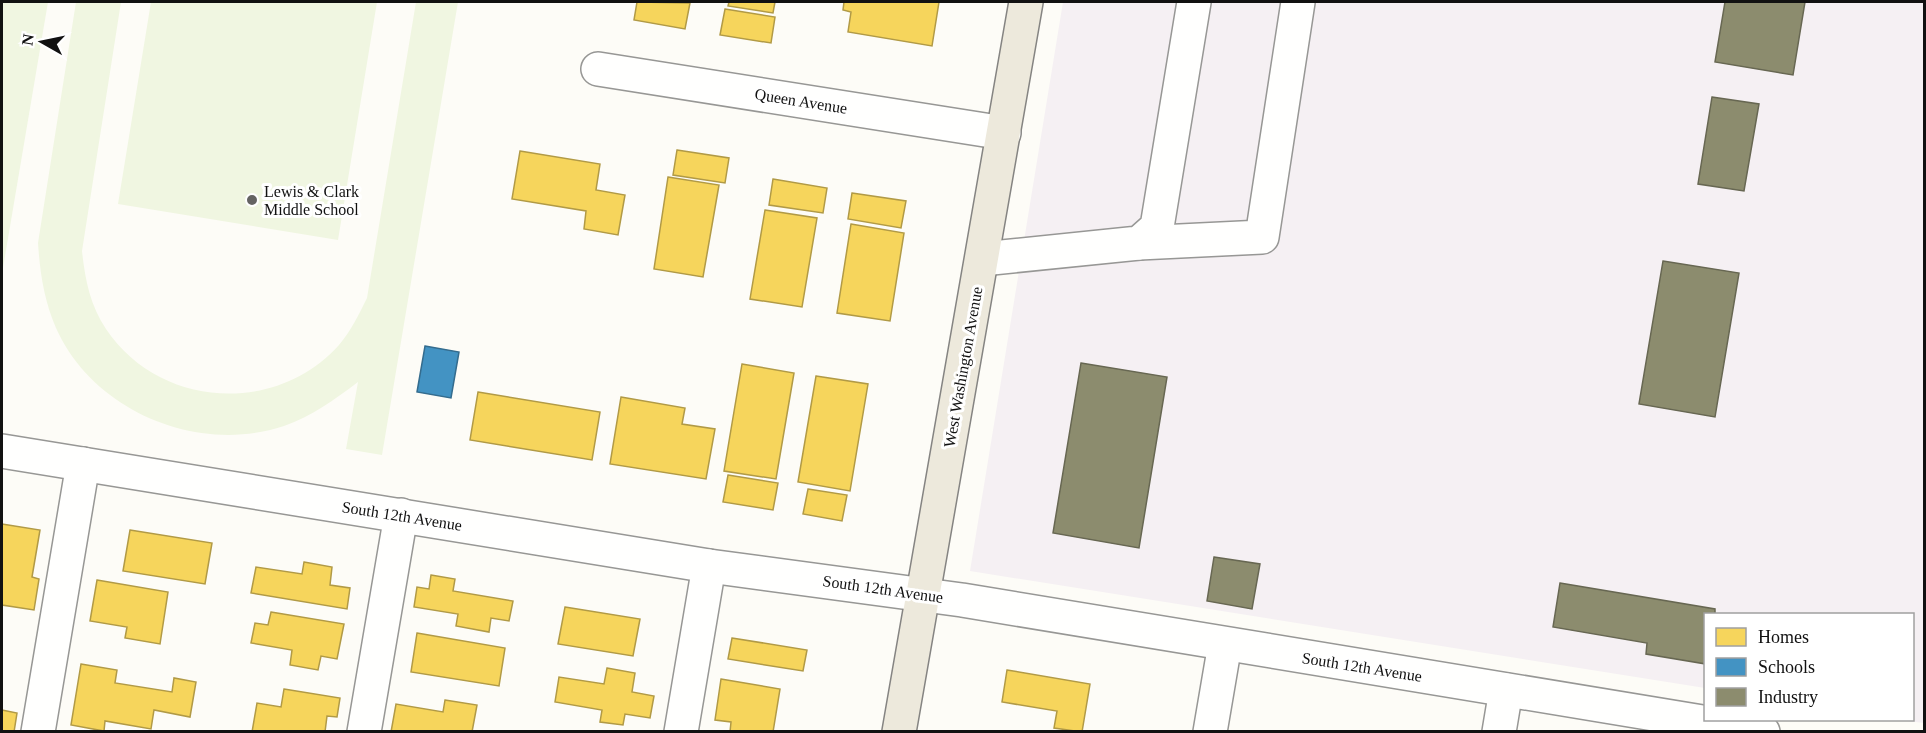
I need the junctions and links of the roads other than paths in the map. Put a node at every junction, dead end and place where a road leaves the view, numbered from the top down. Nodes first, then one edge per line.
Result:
1 (1026, 2) edge
2 (1194, 2) edge
3 (1298, 2) edge
4 (598, 69) dead end
5 (1004, 133) junction
6 (1139, 243) junction
7 (982, 259) junction
8 (2, 451) edge
9 (83, 464) junction
10 (401, 515) junction
11 (709, 566) junction
12 (922, 594) junction
13 (1225, 644) junction
14 (1506, 690) junction
15 (38, 732) edge
16 (364, 732) edge
17 (681, 732) edge
18 (899, 732) edge
19 (1210, 732) edge
20 (1499, 732) edge
21 (1763, 732) edge

1 - 5 main road, West Washington Avenue
2 - 6 street
3 - 6 street
4 - 5 street, Queen Avenue
5 - 7 main road, West Washington Avenue
6 - 7 street
7 - 12 main road, West Washington Avenue
8 - 9 street, South 12th Avenue
9 - 10 street, South 12th Avenue
9 - 15 street
10 - 11 street, South 12th Avenue
10 - 16 street
11 - 12 street, South 12th Avenue
11 - 17 street
12 - 13 street, South 12th Avenue
12 - 18 main road, West Washington Avenue
13 - 14 street, South 12th Avenue
13 - 19 street
14 - 20 street
14 - 21 street, South 12th Avenue

